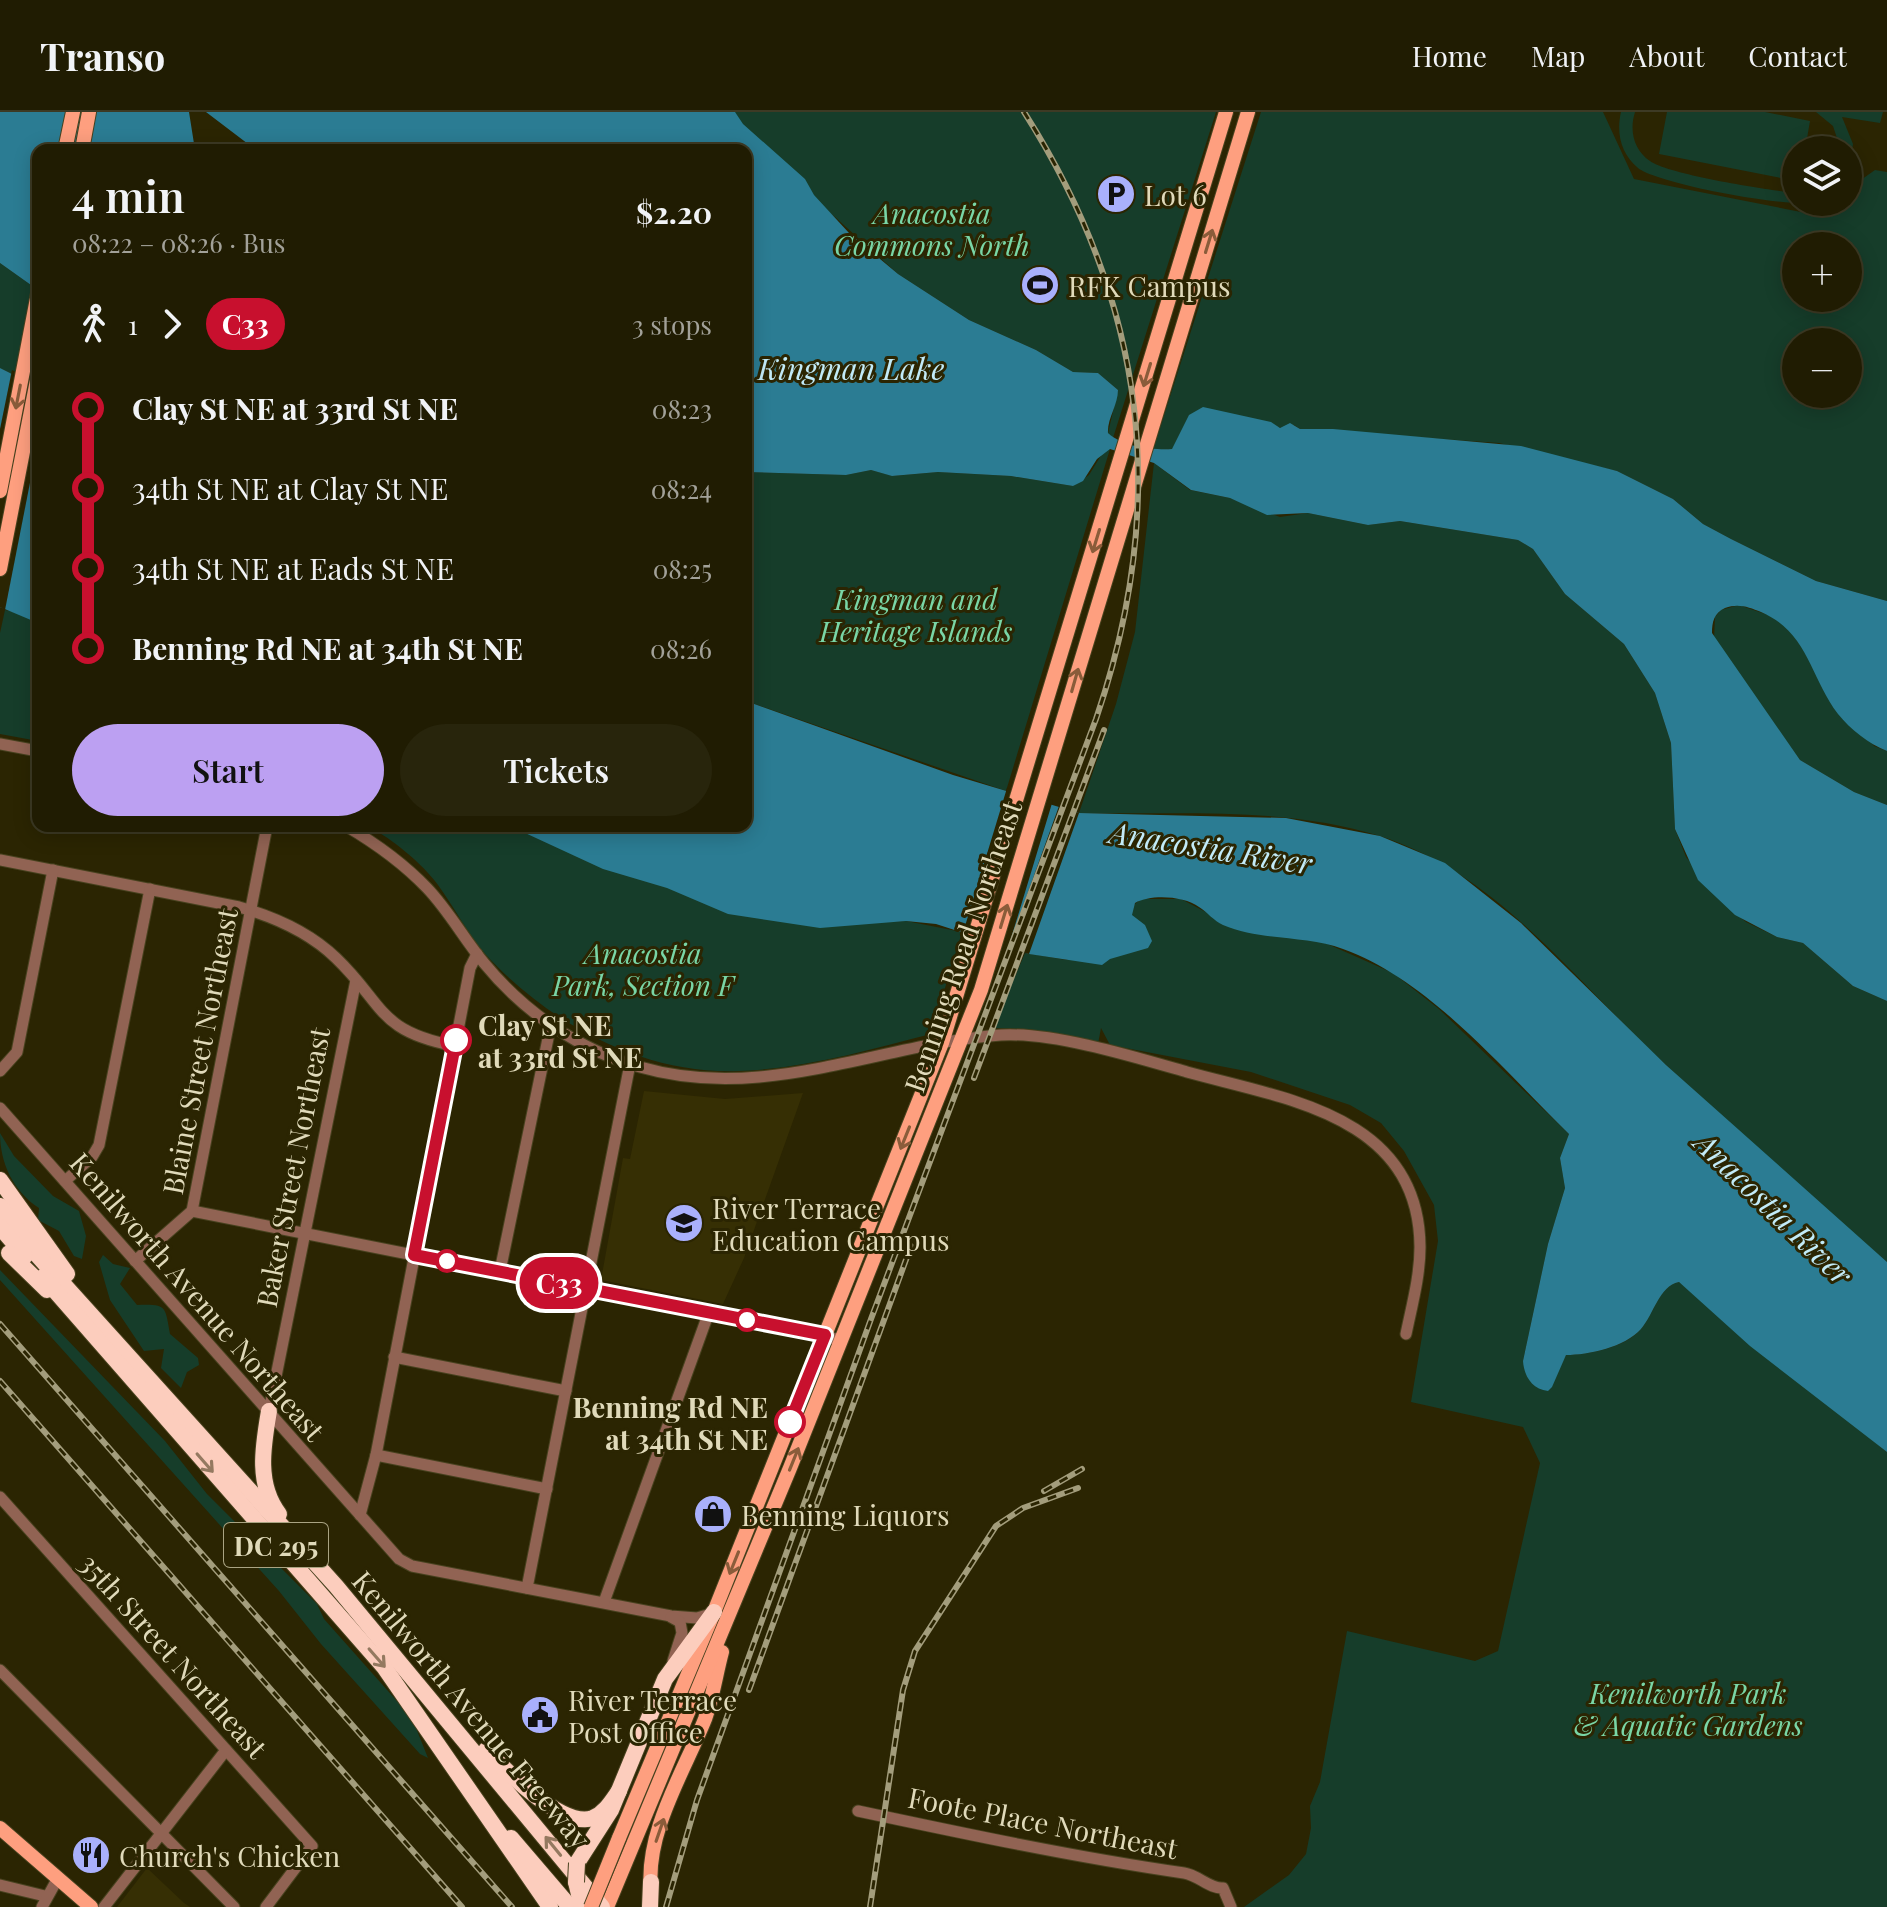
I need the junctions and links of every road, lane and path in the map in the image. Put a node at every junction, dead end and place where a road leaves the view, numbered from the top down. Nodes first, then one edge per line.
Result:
1 (73, 112) edge
2 (89, 112) edge
3 (1226, 112) edge
4 (1248, 112) edge
5 (66, 144) edge
6 (83, 144) edge
7 (32, 324) edge
8 (32, 406) edge
9 (0, 491) edge
10 (0, 569) edge
11 (0, 744) edge
12 (32, 750) edge
13 (266, 832) edge
14 (355, 832) edge
15 (0, 860) edge
16 (53, 870) junction
17 (150, 889) junction
18 (251, 910) junction
19 (477, 954) junction
20 (356, 980) junction
21 (551, 1024) junction
22 (963, 1040) junction
23 (942, 1043) junction
24 (455, 1046) junction
25 (630, 1064) junction
26 (0, 1071) edge
27 (0, 1108) edge
28 (0, 1180) edge
29 (65, 1181) junction
30 (0, 1206) edge
31 (192, 1211) junction
32 (0, 1227) edge
33 (303, 1233) junction
34 (0, 1243) edge
35 (414, 1255) junction
36 (135, 1261) junction
37 (500, 1271) junction
38 (586, 1288) junction
39 (709, 1312) junction
40 (80, 1320) junction
41 (1406, 1334) dead end
42 (825, 1335) junction
43 (841, 1340) junction
44 (394, 1357) junction
45 (139, 1367) junction
46 (566, 1391) junction
47 (269, 1411) junction
48 (376, 1455) junction
49 (547, 1489) junction
50 (0, 1497) edge
51 (360, 1515) junction
52 (311, 1558) junction
53 (527, 1588) junction
54 (604, 1602) junction
55 (732, 1609) junction
56 (714, 1612) junction
57 (671, 1616) junction
58 (402, 1663) junction
59 (0, 1670) edge
60 (665, 1679) junction
61 (226, 1750) junction
62 (462, 1778) junction
63 (619, 1791) junction
64 (858, 1811) dead end
65 (0, 1828) edge
66 (161, 1833) junction
67 (58, 1878) junction
68 (651, 1882) joint
69 (0, 1885) edge
70 (44, 1902) edge
71 (1228, 1903) edge
72 (91, 1907) edge
73 (104, 1907) edge
74 (234, 1907) edge
75 (266, 1907) edge
76 (550, 1907) edge
77 (570, 1907) edge
78 (582, 1907) edge
79 (591, 1907) edge
80 (604, 1907) edge
81 (652, 1907) edge

1 - 5 main road
2 - 6 main road
3 -> 23 main road, Benning Road Northeast
22 -> 4 main road, Benning Road Northeast
7 -> 9 main road
8 - 10 main road
11 - 12 street
13 - 18 street, Blaine Street Northeast
14 - 19 street
15 - 16 street
16 - 17 street
16 - 26 street
17 - 18 street
17 - 29 street
18 - 20 street
18 - 31 street, Blaine Street Northeast
19 - 21 street
19 - 24 street
20 - 24 street
20 - 33 street, Baker Street Northeast
21 - 25 street
21 - 37 street
22 - 23 street
22 - 41 street
22 - 43 main road, Benning Road Northeast
23 - 25 street
23 -> 42 main road, Benning Road Northeast
24 - 35 street
25 - 38 street
27 - 29 street, Kenilworth Avenue Northeast
28 - 45 highway
29 - 36 street, Kenilworth Avenue Northeast
30 - 45 highway, DC 295
31 - 33 street
31 - 36 street, Blaine Street Northeast
32 - 40 highway
33 - 35 street
33 - 47 street, Baker Street Northeast
34 - 40 highway, DC 295
35 - 37 street
35 - 44 street
36 - 47 street, Kenilworth Avenue Northeast
37 - 38 street
38 - 39 street
38 - 46 street
39 - 42 street
39 - 54 street
40 -> 62 highway, Kenilworth Avenue Freeway / DC 295
42 - 43 street
42 -> 56 main road, Benning Road Northeast
55 -> 43 main road, Benning Road Northeast
44 - 46 street
44 - 48 street
45 - 52 highway, Kenilworth Avenue Freeway / DC 295
46 - 49 street
47 - 51 street, Kenilworth Avenue Northeast
47 - 52 highway
48 - 49 street
48 - 51 street
49 - 53 street
50 - 61 street, 35th Street Northeast
51 - 53 street, Kenilworth Avenue Northeast
52 - 58 highway, Kenilworth Avenue Freeway / DC 295
53 - 54 street, Kenilworth Avenue Northeast
54 - 57 street, Kenilworth Avenue Northeast
68 -> 55 main road
55 - 80 main road, Benning Road Northeast
56 - 57 street, Kenilworth Avenue Northeast
56 - 60 highway
56 - 79 main road, Benning Road Northeast, bridge
57 - 60 street
58 - 63 highway
80 -> 58 highway, Kenilworth Avenue Freeway / DC 295
59 - 66 street
60 - 63 highway
61 - 66 street
61 - 75 street, 35th Street Northeast
62 - 76 highway, Kenilworth Avenue Freeway / DC 295
62 - 77 highway
63 - 78 highway, bridge
64 - 71 street, Foote Place Northeast
65 - 67 main road
66 - 73 street
66 - 74 street
67 - 70 street
67 - 72 main road
68 - 81 highway
69 - 70 street

